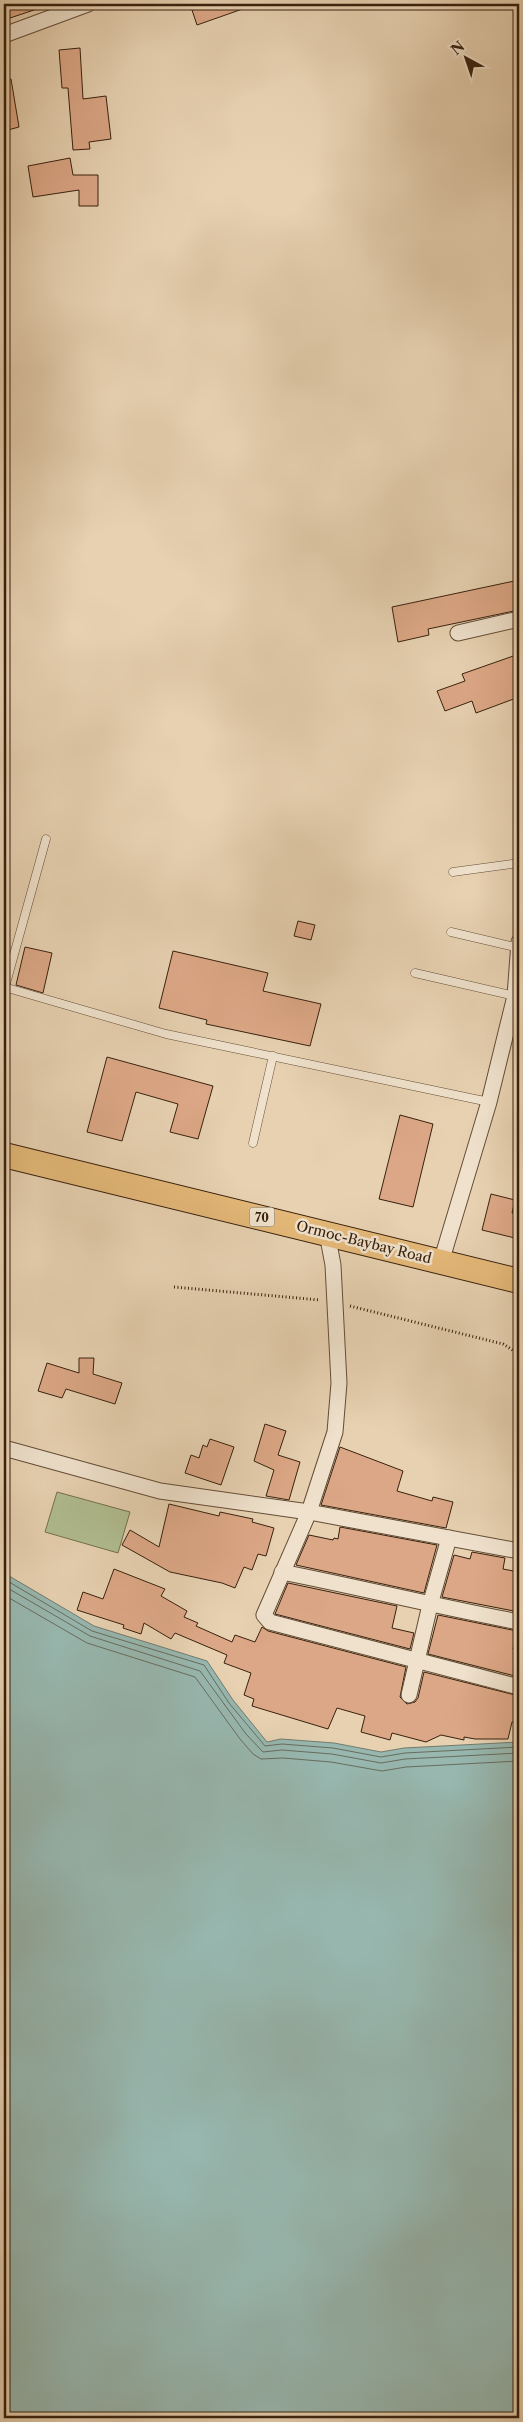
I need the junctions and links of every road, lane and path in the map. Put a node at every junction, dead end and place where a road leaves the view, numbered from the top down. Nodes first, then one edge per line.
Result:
1 (88, 4) edge
2 (4, 35) edge
3 (519, 619) edge
4 (458, 634) dead end
5 (46, 839) dead end
6 (519, 863) edge
7 (453, 872) dead end
8 (451, 932) dead end
9 (519, 942) edge
10 (519, 948) edge
11 (416, 973) dead end
12 (518, 980) edge
13 (5, 987) edge
14 (515, 996) junction
15 (273, 1056) junction
16 (489, 1102) junction
17 (253, 1143) dead end
18 (4, 1155) edge
19 (327, 1233) junction
20 (441, 1262) junction
21 (519, 1281) edge
22 (4, 1448) edge
23 (309, 1512) junction
24 (449, 1538) junction
25 (519, 1551) edge
26 (282, 1572) junction
27 (430, 1605) junction
28 (519, 1622) edge
29 (418, 1662) junction
30 (519, 1687) edge
31 (409, 1695) dead end

1 - 2 street
3 - 4 street
5 - 13 lane
6 - 7 lane
8 - 10 lane
9 - 10 street
10 - 12 street
11 - 14 lane
12 - 14 street
13 - 15 lane
14 - 16 street
15 - 16 lane
15 - 17 lane
16 - 20 street
18 - 19 highway, Ormoc-Baybay Road / 70
19 - 20 highway, Ormoc-Baybay Road / 70
19 - 23 street
20 - 21 highway, Ormoc-Baybay Road / 70
22 - 23 street
23 - 24 street
23 - 26 street
24 - 25 street
24 - 27 street
26 - 27 street
26 - 29 street
27 - 28 street
27 - 29 street
29 - 30 street
29 - 31 street

